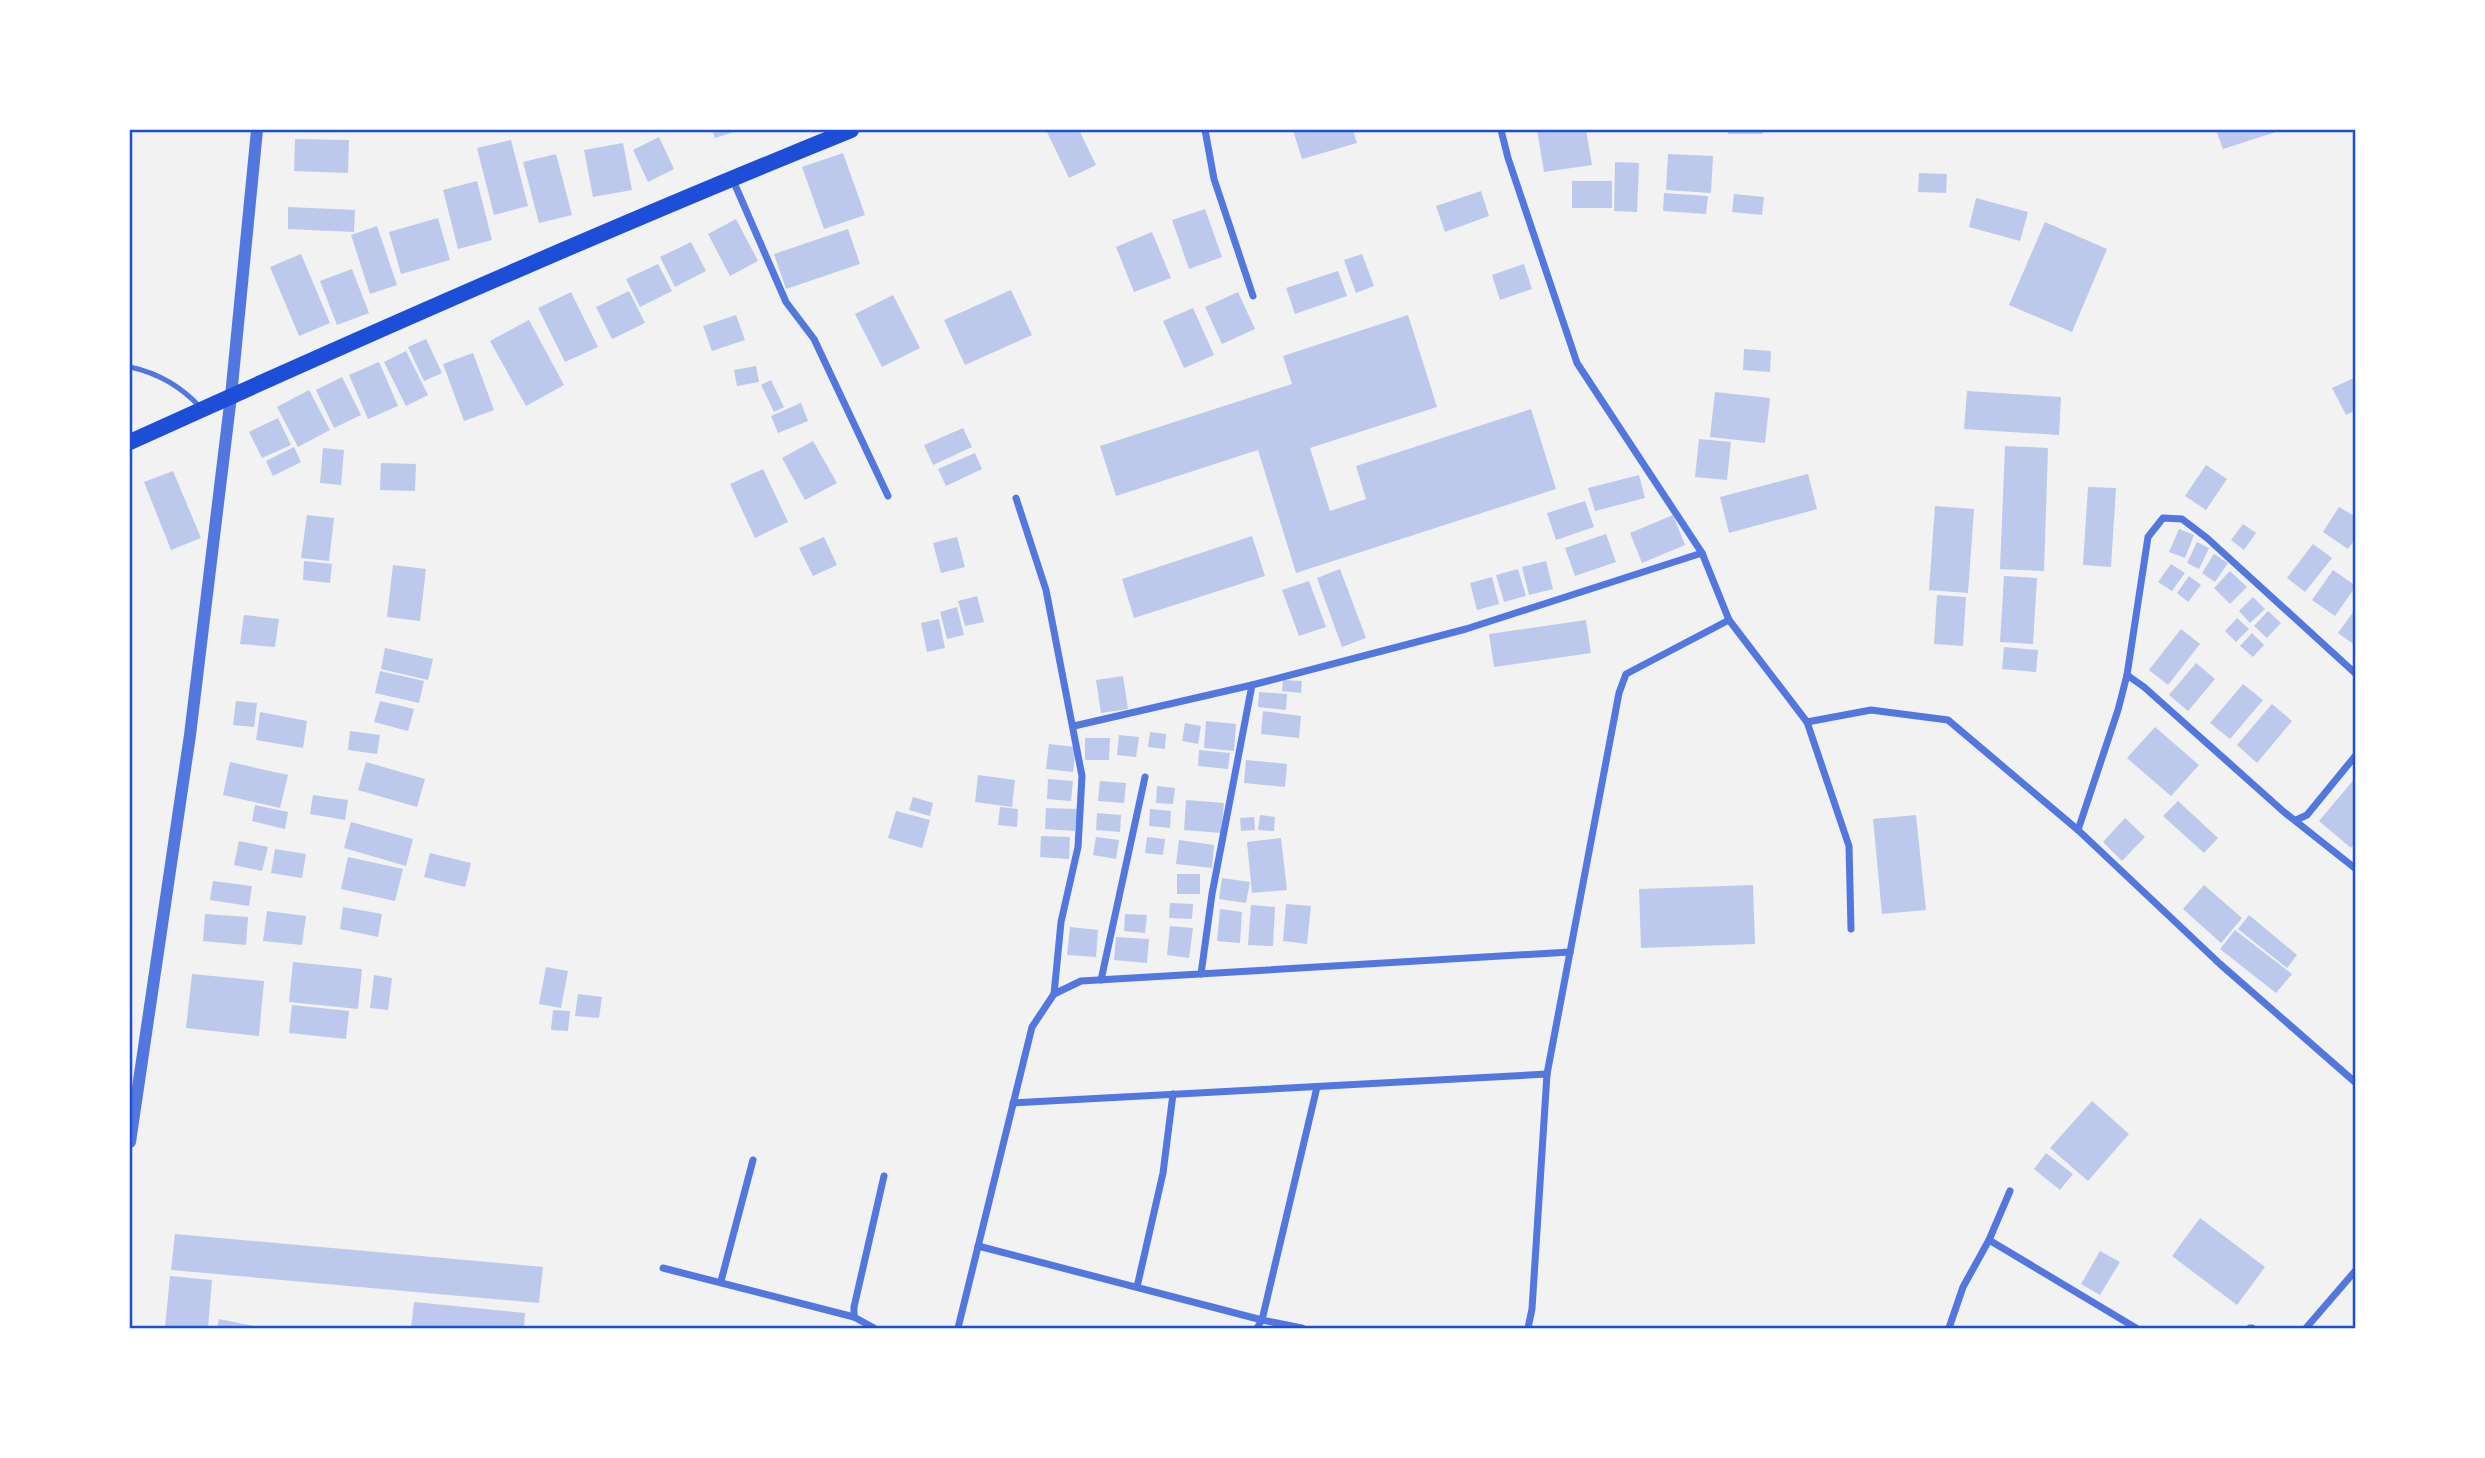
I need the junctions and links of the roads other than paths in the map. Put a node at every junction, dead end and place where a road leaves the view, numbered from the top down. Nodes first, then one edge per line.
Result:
1 (257, 130) edge
2 (851, 130) edge
3 (1205, 130) edge
4 (1502, 130) edge
5 (732, 178) junction
6 (1253, 296) dead end
7 (130, 367) edge
8 (231, 396) junction
9 (202, 409) junction
10 (130, 442) edge
11 (888, 496) dead end
12 (1016, 498) dead end
13 (1702, 554) junction
14 (1729, 620) junction
15 (2356, 674) edge
16 (2127, 675) junction
17 (1252, 685) junction
18 (1807, 722) junction
19 (1074, 726) junction
20 (2356, 755) edge
21 (1145, 777) dead end
22 (2296, 820) junction
23 (2078, 830) junction
24 (2356, 869) edge
25 (1851, 929) dead end
26 (1570, 952) junction
27 (1201, 974) junction
28 (1101, 980) junction
29 (1054, 994) junction
30 (1547, 1074) junction
31 (2356, 1083) edge
32 (1317, 1087) junction
33 (1173, 1094) junction
34 (1013, 1103) junction
35 (130, 1142) edge
36 (753, 1160) dead end
37 (884, 1176) dead end
38 (2010, 1191) dead end
39 (1989, 1240) junction
40 (978, 1246) junction
41 (663, 1268) dead end
42 (2356, 1270) edge
43 (721, 1281) junction
44 (2352, 1281) edge
45 (1137, 1287) junction
46 (854, 1317) junction
47 (1262, 1320) junction
48 (874, 1328) edge
49 (958, 1328) edge
50 (1257, 1328) edge
51 (1302, 1328) edge
52 (1528, 1328) edge
53 (1949, 1328) edge
54 (2136, 1328) edge
55 (2306, 1328) edge

1 - 8 street
2 - 5 main road
3 - 6 street
4 - 13 street
5 - 8 main road
5 - 11 street
7 - 9 lane
8 - 9 main road
8 - 35 street
9 - 10 main road
12 - 19 street
13 - 14 street
13 - 17 street
14 - 18 street
14 - 26 street
15 - 16 street
16 - 22 street
16 - 23 street
17 - 19 street
17 - 27 street
18 - 23 street
18 - 25 street
19 - 29 street
20 - 22 street
21 - 28 street
22 - 24 street
23 - 31 street
26 - 27 street
26 - 30 street
27 - 28 street
28 - 29 street
29 - 34 street
30 - 32 street
30 - 52 street
32 - 33 street
32 - 47 street
33 - 34 street
33 - 45 street
34 - 40 street
36 - 43 street
37 - 46 street
38 - 39 street
39 - 53 street
39 - 54 street
40 - 45 street
40 - 49 street
41 - 43 street
42 - 44 street
43 - 46 street
44 - 55 street
45 - 47 street
46 - 48 street
47 - 50 street
47 - 51 street

